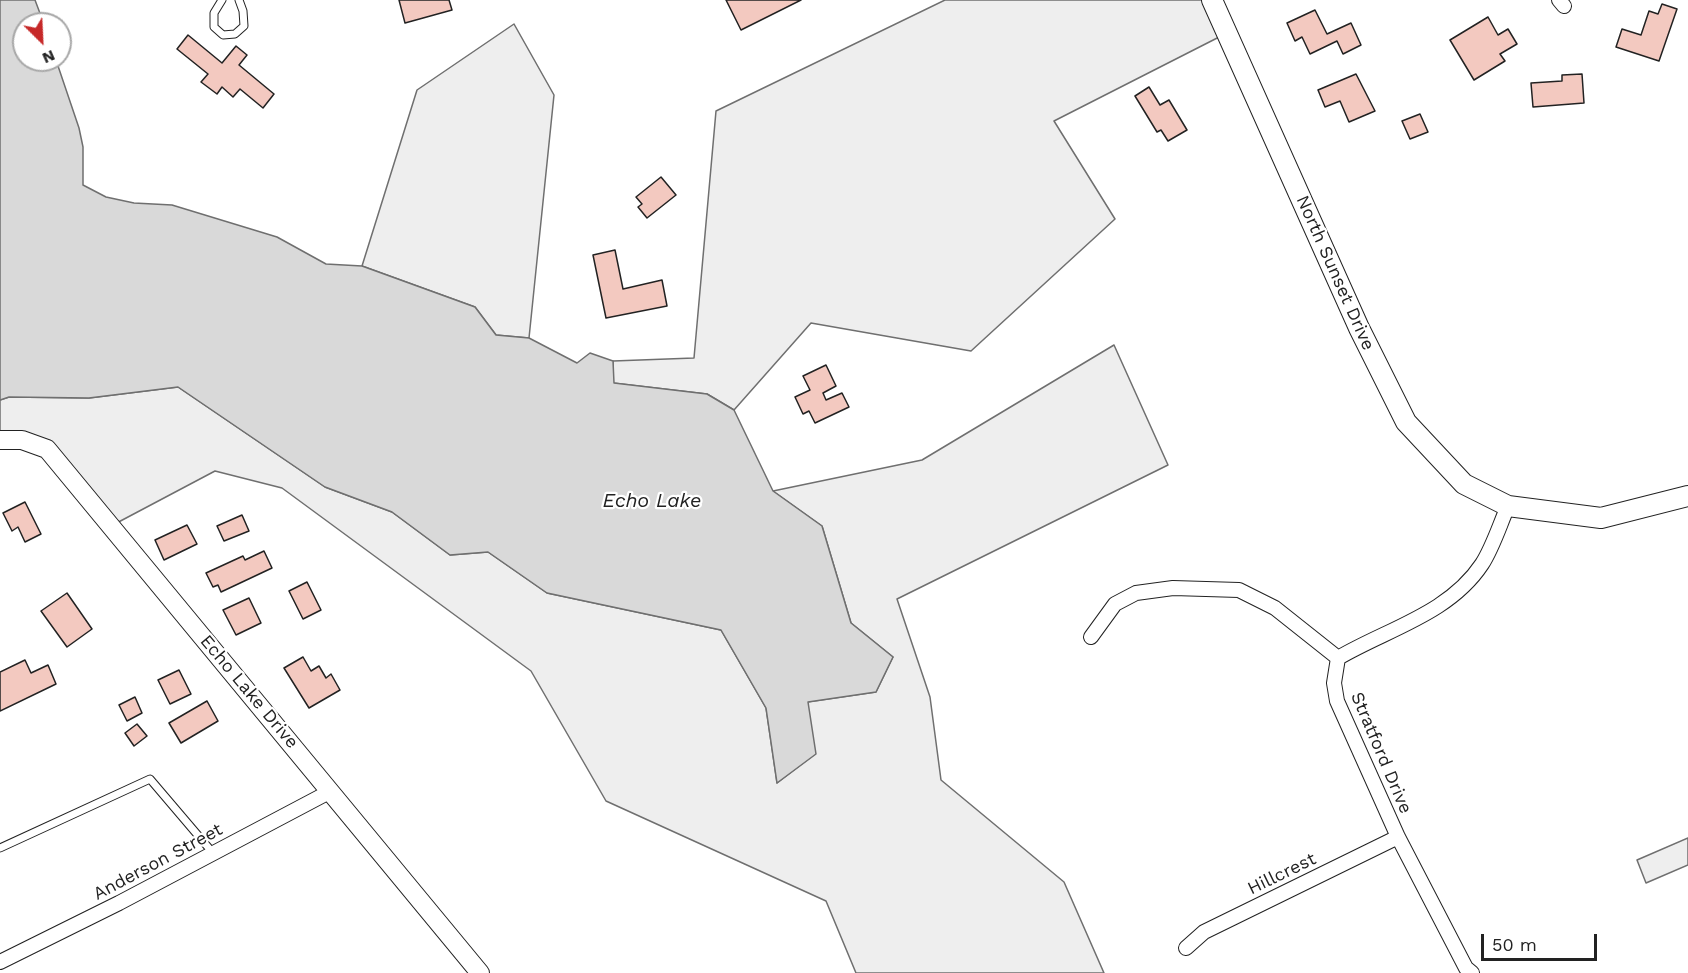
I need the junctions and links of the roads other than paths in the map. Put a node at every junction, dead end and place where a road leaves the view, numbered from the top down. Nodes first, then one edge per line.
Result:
1 (222, 0) edge
2 (239, 0) edge
3 (1212, 0) edge
4 (0, 440) edge
5 (1688, 496) edge
6 (1508, 506) junction
7 (1091, 637) dead end
8 (1338, 658) junction
9 (331, 791) junction
10 (1398, 837) junction
11 (0, 848) edge
12 (213, 853) junction
13 (1186, 948) dead end
14 (0, 962) edge
15 (480, 973) edge
16 (1472, 973) edge

1 - 2 lane
3 - 6 main road, North Sunset Drive
4 - 9 street, Echo Lake Drive
5 - 6 main road, North Sunset Drive
6 - 8 street
7 - 8 street
8 - 10 street, Stratford Drive
9 - 12 street, Anderson Street
9 - 15 street, Echo Lake Drive
10 - 13 street, Hillcrest
10 - 16 street, Stratford Drive
11 - 12 lane
12 - 14 street, Anderson Street

